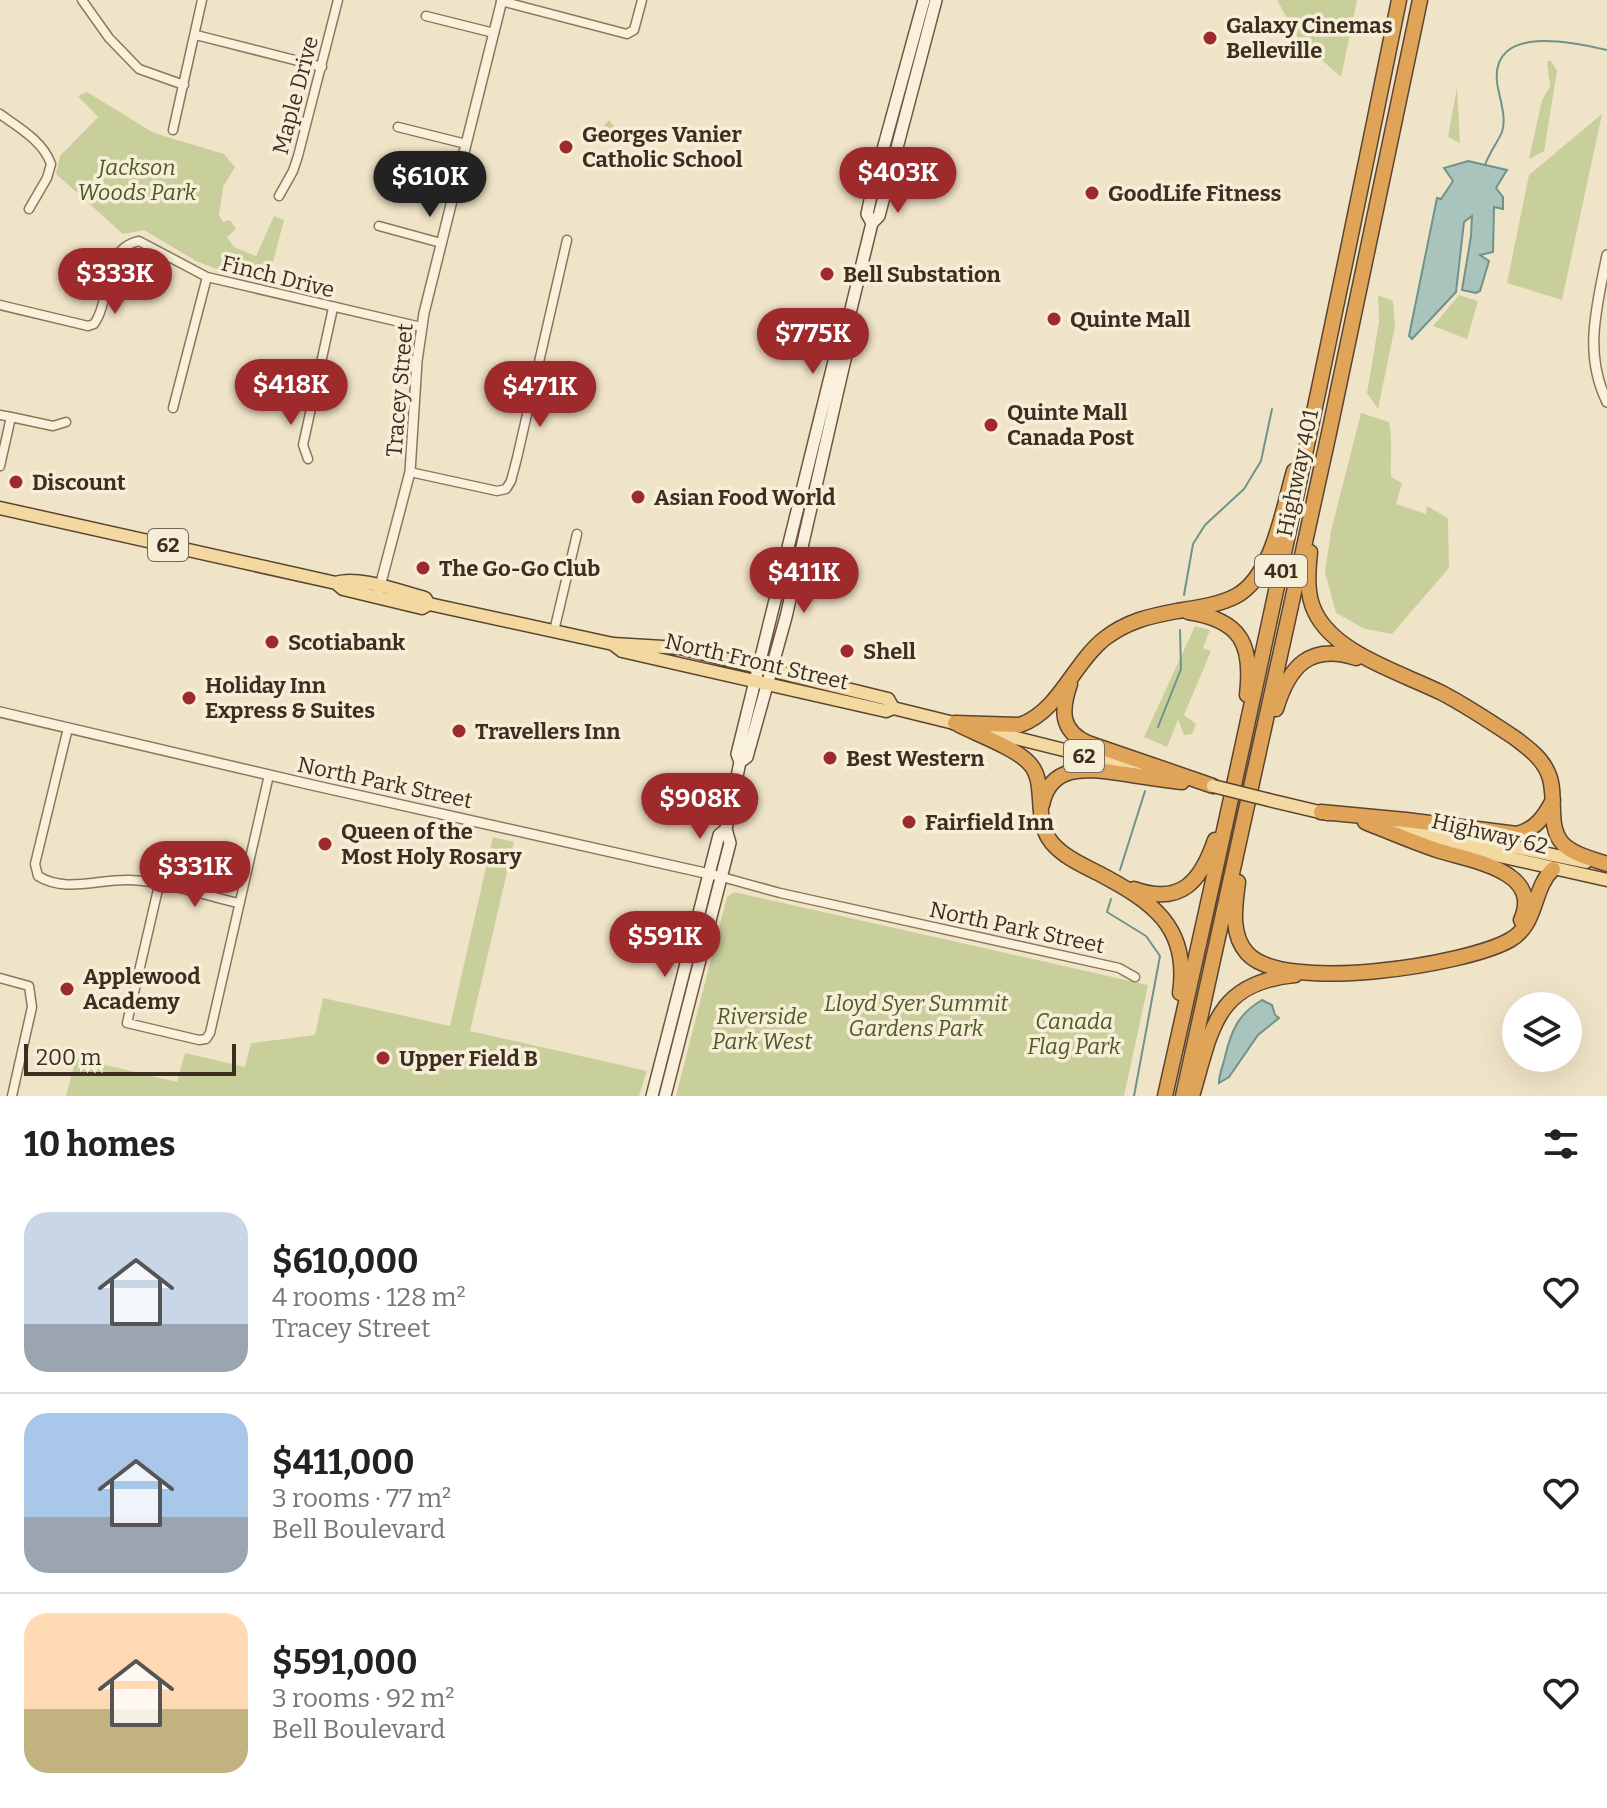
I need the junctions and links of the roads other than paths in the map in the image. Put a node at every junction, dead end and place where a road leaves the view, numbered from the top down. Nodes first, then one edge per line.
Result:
1 (82, 0) edge
2 (202, 0) edge
3 (338, 0) edge
4 (642, 0) edge
5 (924, 0) edge
6 (936, 0) edge
7 (1399, 0) edge
8 (1420, 0) edge
9 (502, 1) edge
10 (426, 16) dead end
11 (494, 33) junction
12 (196, 35) junction
13 (322, 67) junction
14 (184, 85) junction
15 (0, 114) edge
16 (398, 127) dead end
17 (173, 130) dead end
18 (466, 144) junction
19 (279, 196) dead end
20 (29, 209) dead end
21 (872, 223) junction
22 (379, 226) dead end
23 (567, 240) dead end
24 (441, 243) junction
25 (1607, 255) edge
26 (207, 277) junction
27 (0, 305) edge
28 (333, 308) junction
29 (421, 327) junction
30 (842, 346) junction
31 (1324, 372) junction
32 (282, 385) dead end
33 (315, 392) junction
34 (1607, 402) edge
35 (173, 408) dead end
36 (0, 415) edge
37 (11, 417) junction
38 (66, 422) dead end
39 (1329, 433) junction
40 (308, 459) dead end
41 (0, 466) edge
42 (410, 472) junction
43 (0, 508) edge
44 (577, 534) dead end
45 (379, 592) junction
46 (1176, 611) junction
47 (554, 631) junction
48 (613, 644) junction
49 (757, 666) junction
50 (1079, 666) junction
51 (772, 670) junction
52 (1398, 673) junction
53 (753, 680) junction
54 (767, 683) junction
55 (893, 708) junction
56 (0, 712) edge
57 (955, 723) junction
58 (68, 728) junction
59 (740, 762) junction
60 (269, 775) junction
61 (1237, 776) junction
62 (1213, 786) junction
63 (1553, 799) junction
64 (1321, 812) junction
65 (1245, 814) junction
66 (1041, 821) junction
67 (1365, 822) junction
68 (1607, 865) edge
69 (1553, 869) junction
70 (716, 875) junction
71 (1110, 880) junction
72 (1607, 880) edge
73 (159, 885) junction
74 (238, 903) junction
75 (1487, 948) junction
76 (1320, 973) junction
77 (1135, 977) dead end
78 (0, 978) edge
79 (12, 1096) edge
80 (652, 1096) edge
81 (665, 1096) edge
82 (1164, 1096) edge
83 (1183, 1096) edge
84 (1192, 1096) edge

1 - 14 street
2 - 12 street
3 - 13 street, Maple Drive
4 - 9 street
5 - 21 main road
6 - 21 main road
7 - 31 highway, Highway 401 / 401
8 - 39 highway, Highway 401 / 401
9 - 11 street, Tracey Street
10 - 11 street
11 - 18 street, Tracey Street
12 - 13 street
12 - 14 street
13 - 19 street, Maple Drive
14 - 17 street
15 - 20 street
16 - 18 street
18 - 24 street, Tracey Street
21 - 30 main road
22 - 24 street
23 - 42 street
24 - 29 street, Tracey Street
25 - 34 street
26 - 27 street, Finch Drive
26 - 28 street, Finch Drive
26 - 35 street
28 - 29 street, Finch Drive
28 - 33 street
29 - 42 street, Tracey Street
30 - 49 main road
30 - 51 main road
31 - 46 highway
31 - 61 highway, Highway 401 / 401
32 - 33 street
33 - 40 street
36 - 37 street
37 - 38 street
37 - 41 street
39 - 52 highway
39 - 65 highway, Highway 401 / 401
42 - 45 street, Tracey Street
43 - 45 main road, North Front Street / 62
44 - 47 street
45 - 47 main road, North Front Street / 62
46 - 50 highway
46 - 61 highway
47 - 48 main road, North Front Street / 62
48 - 49 main road, North Front Street / 62
48 - 53 main road, North Front Street / 62
49 - 51 main road, North Front Street / 62
49 - 53 main road
50 - 57 highway
50 - 62 highway
51 - 54 main road
51 - 55 main road, North Front Street / 62
52 - 63 highway
52 - 65 highway
53 - 54 main road, North Front Street / 62
53 - 59 main road
54 - 55 main road, North Front Street / 62
54 - 59 main road
55 - 57 main road, North Front Street / 62
56 - 58 street, North Park Street
57 - 62 main road, North Front Street / 62
57 - 66 highway
58 - 60 street, North Park Street
58 - 73 street
59 - 70 main road
60 - 70 street, North Park Street
60 - 74 street
61 - 71 highway
61 - 82 highway, Highway 401 / 401
62 - 64 main road, Highway 62 / 62, bridge
62 - 66 highway
63 - 64 highway
63 - 68 highway
64 - 67 main road, Highway 62 / 62
65 - 76 highway
65 - 83 highway, Highway 401 / 401
66 - 71 highway
67 - 68 main road, Highway 62 / 62
67 - 69 main road, Highway 62 / 62
67 - 75 highway
69 - 72 main road, Highway 62 / 62
69 - 75 highway
70 - 77 street, North Park Street
70 - 80 main road
70 - 81 main road
71 - 82 highway
73 - 74 street
73 - 74 street
75 - 76 highway
76 - 84 highway
78 - 79 street

